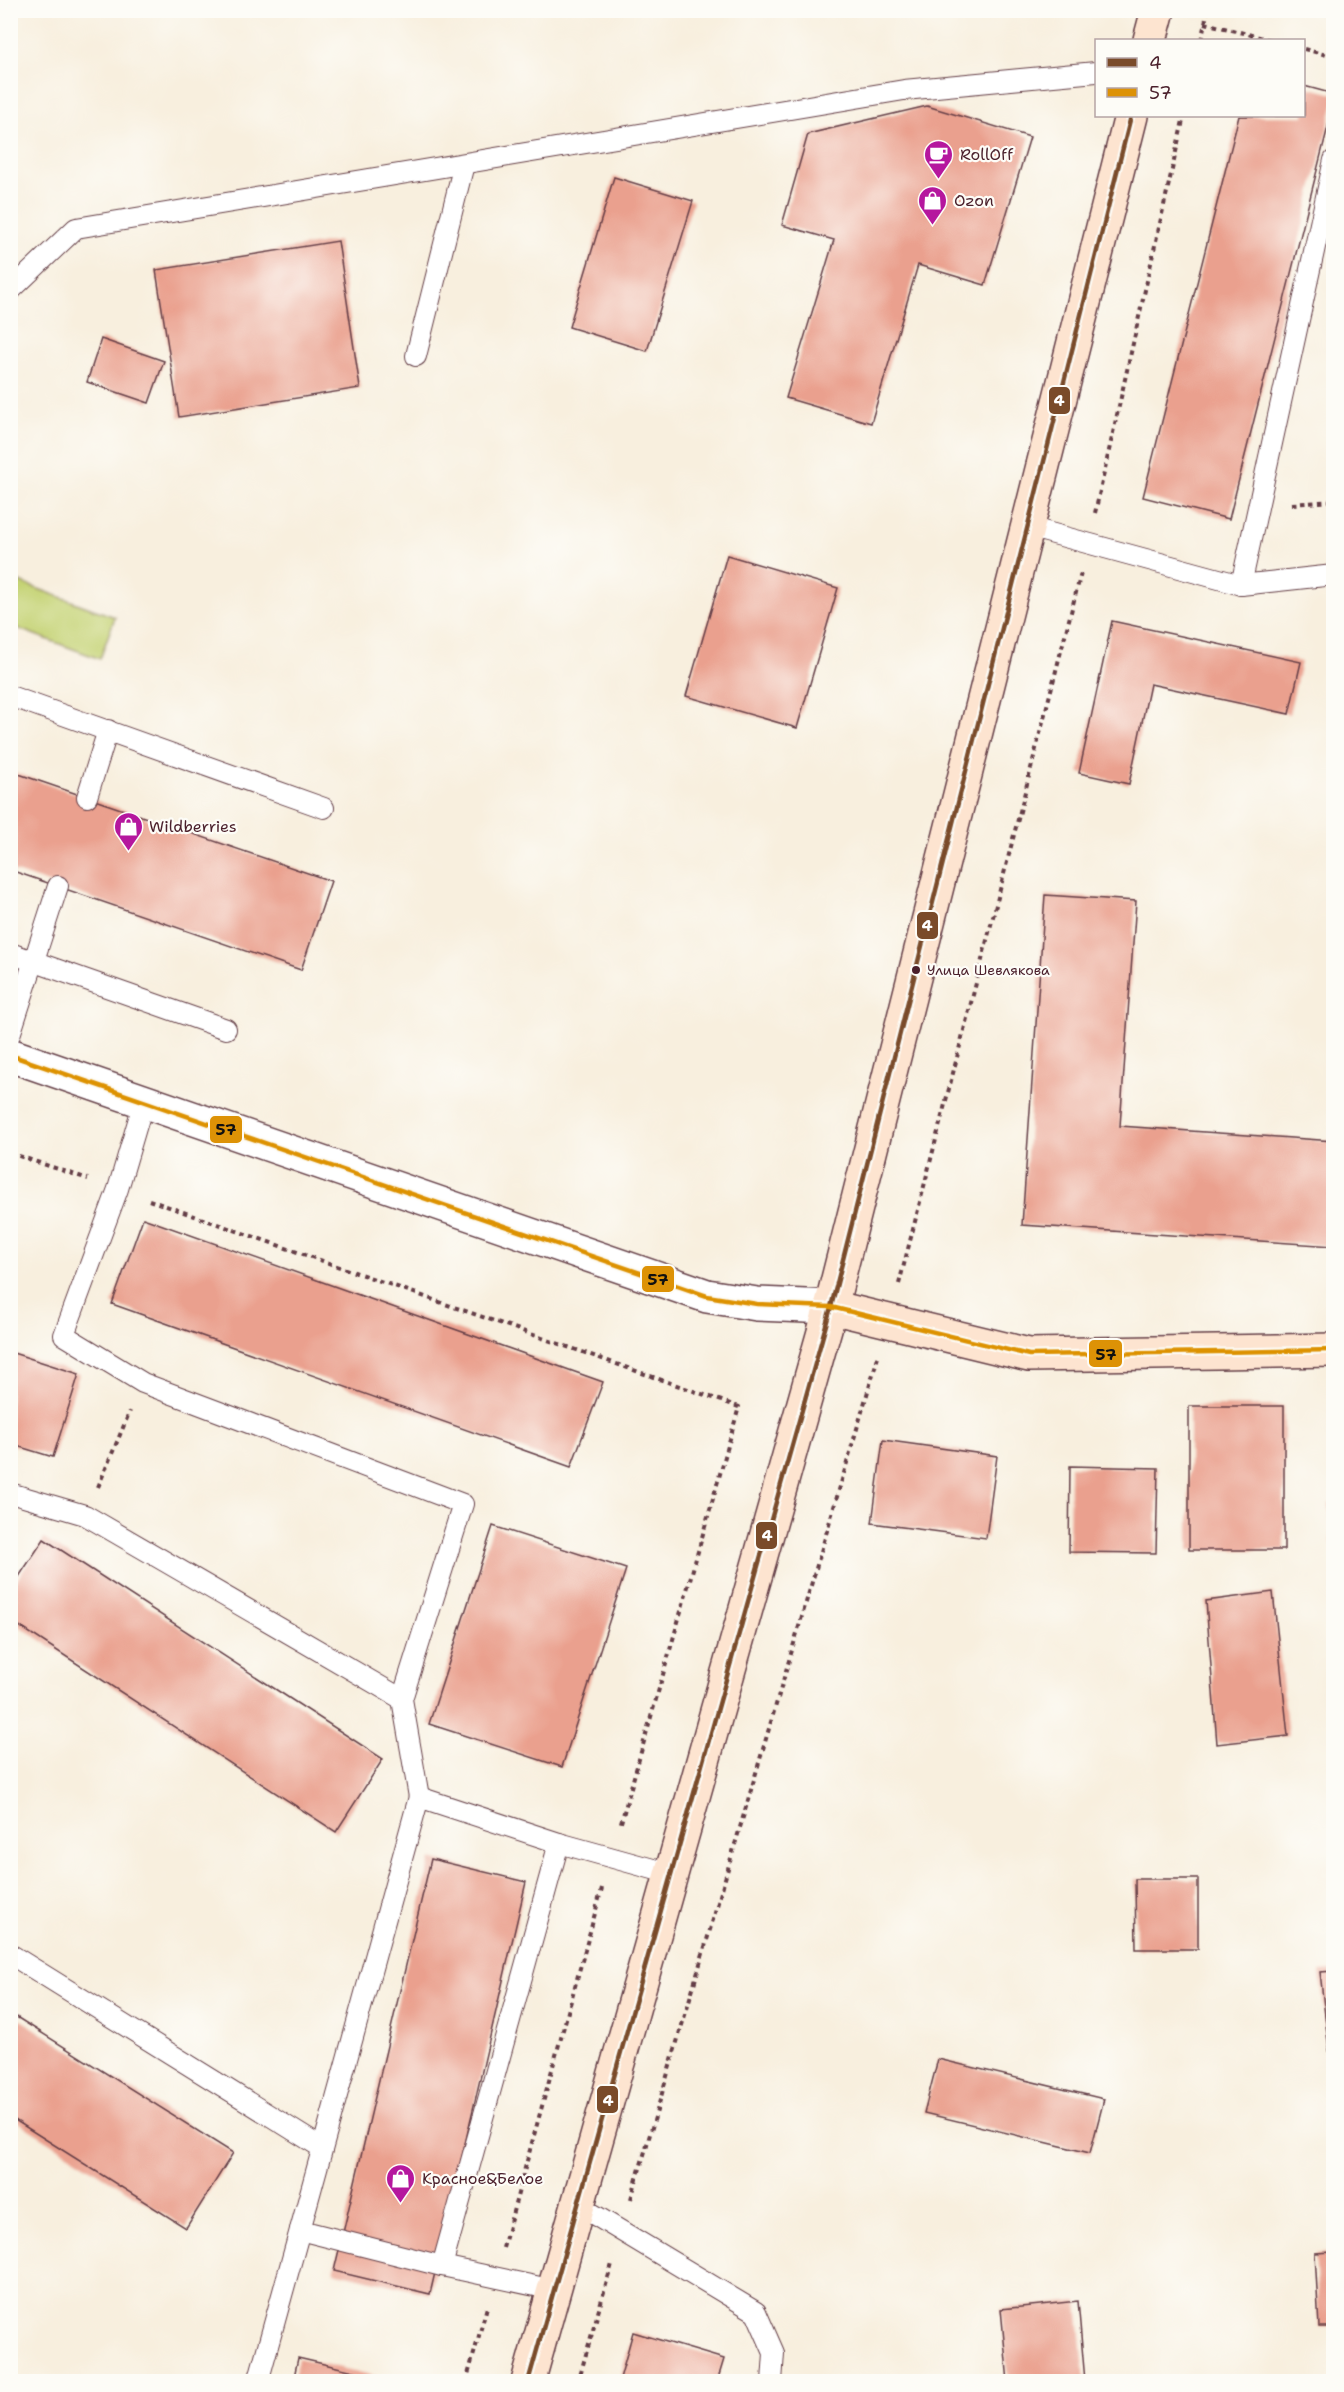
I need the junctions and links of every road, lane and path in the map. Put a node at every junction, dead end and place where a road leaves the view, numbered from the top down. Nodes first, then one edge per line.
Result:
1 (1158, 10) edge
2 (1208, 10) edge
3 (1205, 23) junction
4 (1150, 39) edge
5 (1201, 39) edge
6 (1266, 39) edge
7 (1305, 49) edge
8 (1334, 57) edge
9 (1095, 72) edge
10 (1131, 117) edge
11 (1184, 117) edge
12 (1334, 160) edge
13 (464, 164) junction
14 (10, 291) edge
15 (416, 356) dead end
16 (1334, 501) edge
17 (1258, 506) junction
18 (1028, 527) junction
19 (1088, 543) junction
20 (1334, 575) edge
21 (1241, 585) junction
22 (10, 696) edge
23 (108, 730) junction
24 (87, 797) dead end
25 (324, 808) dead end
26 (58, 886) dead end
27 (10, 953) edge
28 (35, 962) junction
29 (226, 1029) dead end
30 (10, 1035) edge
31 (10, 1054) edge
32 (144, 1101) junction
33 (10, 1153) edge
34 (118, 1189) junction
35 (831, 1307) junction
36 (889, 1321) junction
37 (1334, 1350) edge
38 (143, 1383) junction
39 (10, 1493) edge
40 (85, 1515) junction
41 (402, 1700) junction
42 (419, 1797) junction
43 (559, 1844) junction
44 (611, 1857) junction
45 (672, 1874) junction
46 (10, 1954) edge
47 (322, 2148) junction
48 (578, 2205) junction
49 (300, 2230) junction
50 (621, 2232) junction
51 (442, 2266) junction
52 (495, 2277) junction
53 (554, 2290) junction
54 (258, 2382) edge
55 (466, 2382) edge
56 (528, 2382) edge
57 (578, 2382) edge
58 (772, 2382) edge

1 - 4 street
2 - 3 path
3 - 5 path
3 - 6 path
7 - 8 path
9 - 13 lane
10 - 18 street
11 - 19 path
12 - 17 lane
13 - 14 lane
13 - 15 lane
16 - 17 path
17 - 21 lane
18 - 19 lane
18 - 35 street
19 - 21 lane
19 - 36 path
20 - 21 lane
22 - 23 lane
23 - 24 lane
23 - 25 lane
26 - 28 lane
27 - 28 lane
28 - 29 lane
28 - 30 lane
31 - 32 street
32 - 34 lane
32 - 35 street
33 - 34 path
34 - 38 lane
34 - 44 path
35 - 36 street
35 - 45 street
36 - 37 street
36 - 50 path
38 - 40 path
38 - 41 lane
39 - 40 lane
40 - 41 lane
41 - 42 lane
42 - 43 lane
42 - 47 lane
43 - 44 lane
43 - 51 lane
44 - 45 lane
44 - 52 path
45 - 48 street
46 - 47 lane
47 - 49 lane
48 - 50 lane
48 - 53 street
49 - 51 lane
49 - 54 lane
50 - 57 path
50 - 58 lane
51 - 52 lane
52 - 53 lane
52 - 55 path
53 - 56 street

